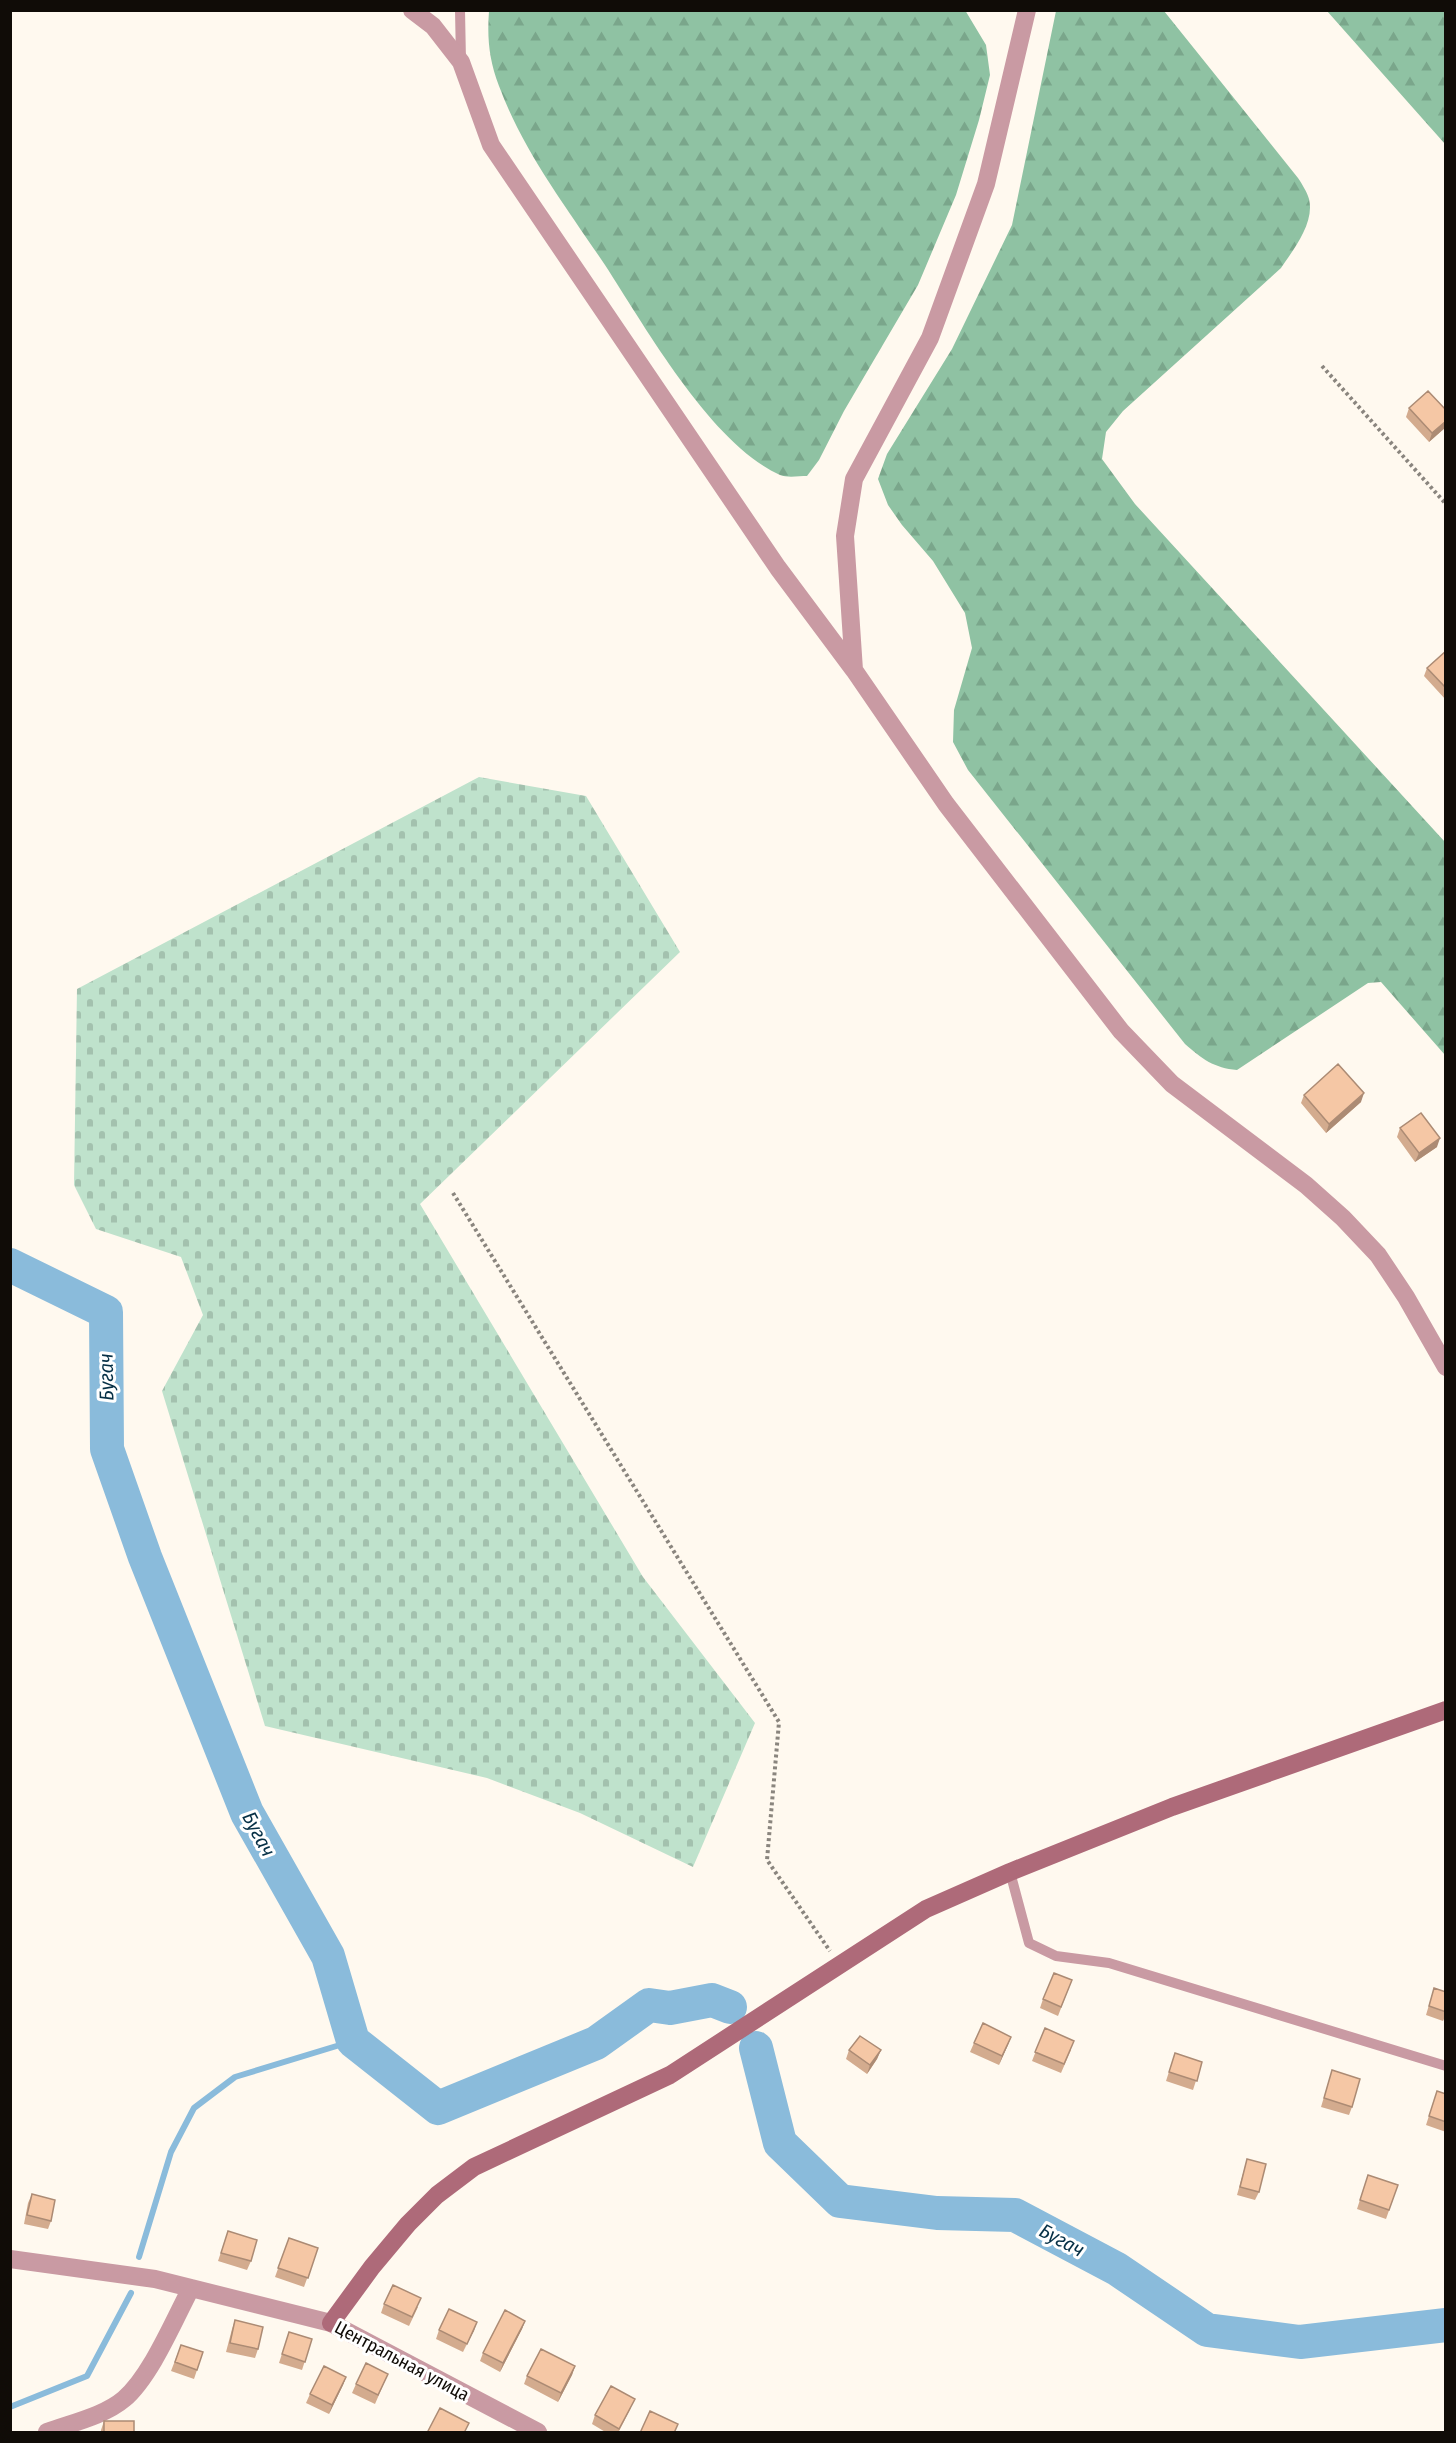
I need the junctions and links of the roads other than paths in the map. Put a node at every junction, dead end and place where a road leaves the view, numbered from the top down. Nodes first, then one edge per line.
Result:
1 (412, 10) edge
2 (460, 10) edge
3 (1027, 10) edge
4 (461, 62) junction
5 (854, 670) junction
6 (1446, 1367) edge
7 (1446, 1710) edge
8 (1010, 1872) junction
9 (1446, 2066) edge
10 (10, 2259) edge
11 (191, 2288) junction
12 (331, 2323) junction
13 (47, 2433) edge
14 (538, 2433) edge

1 - 4 street
2 - 4 lane
3 - 5 street
4 - 5 street
5 - 6 street
7 - 8 street
8 - 9 lane
8 - 12 street
10 - 11 street, Центральная улица
11 - 12 street, Центральная улица
11 - 13 street
12 - 14 street, Центральная улица

